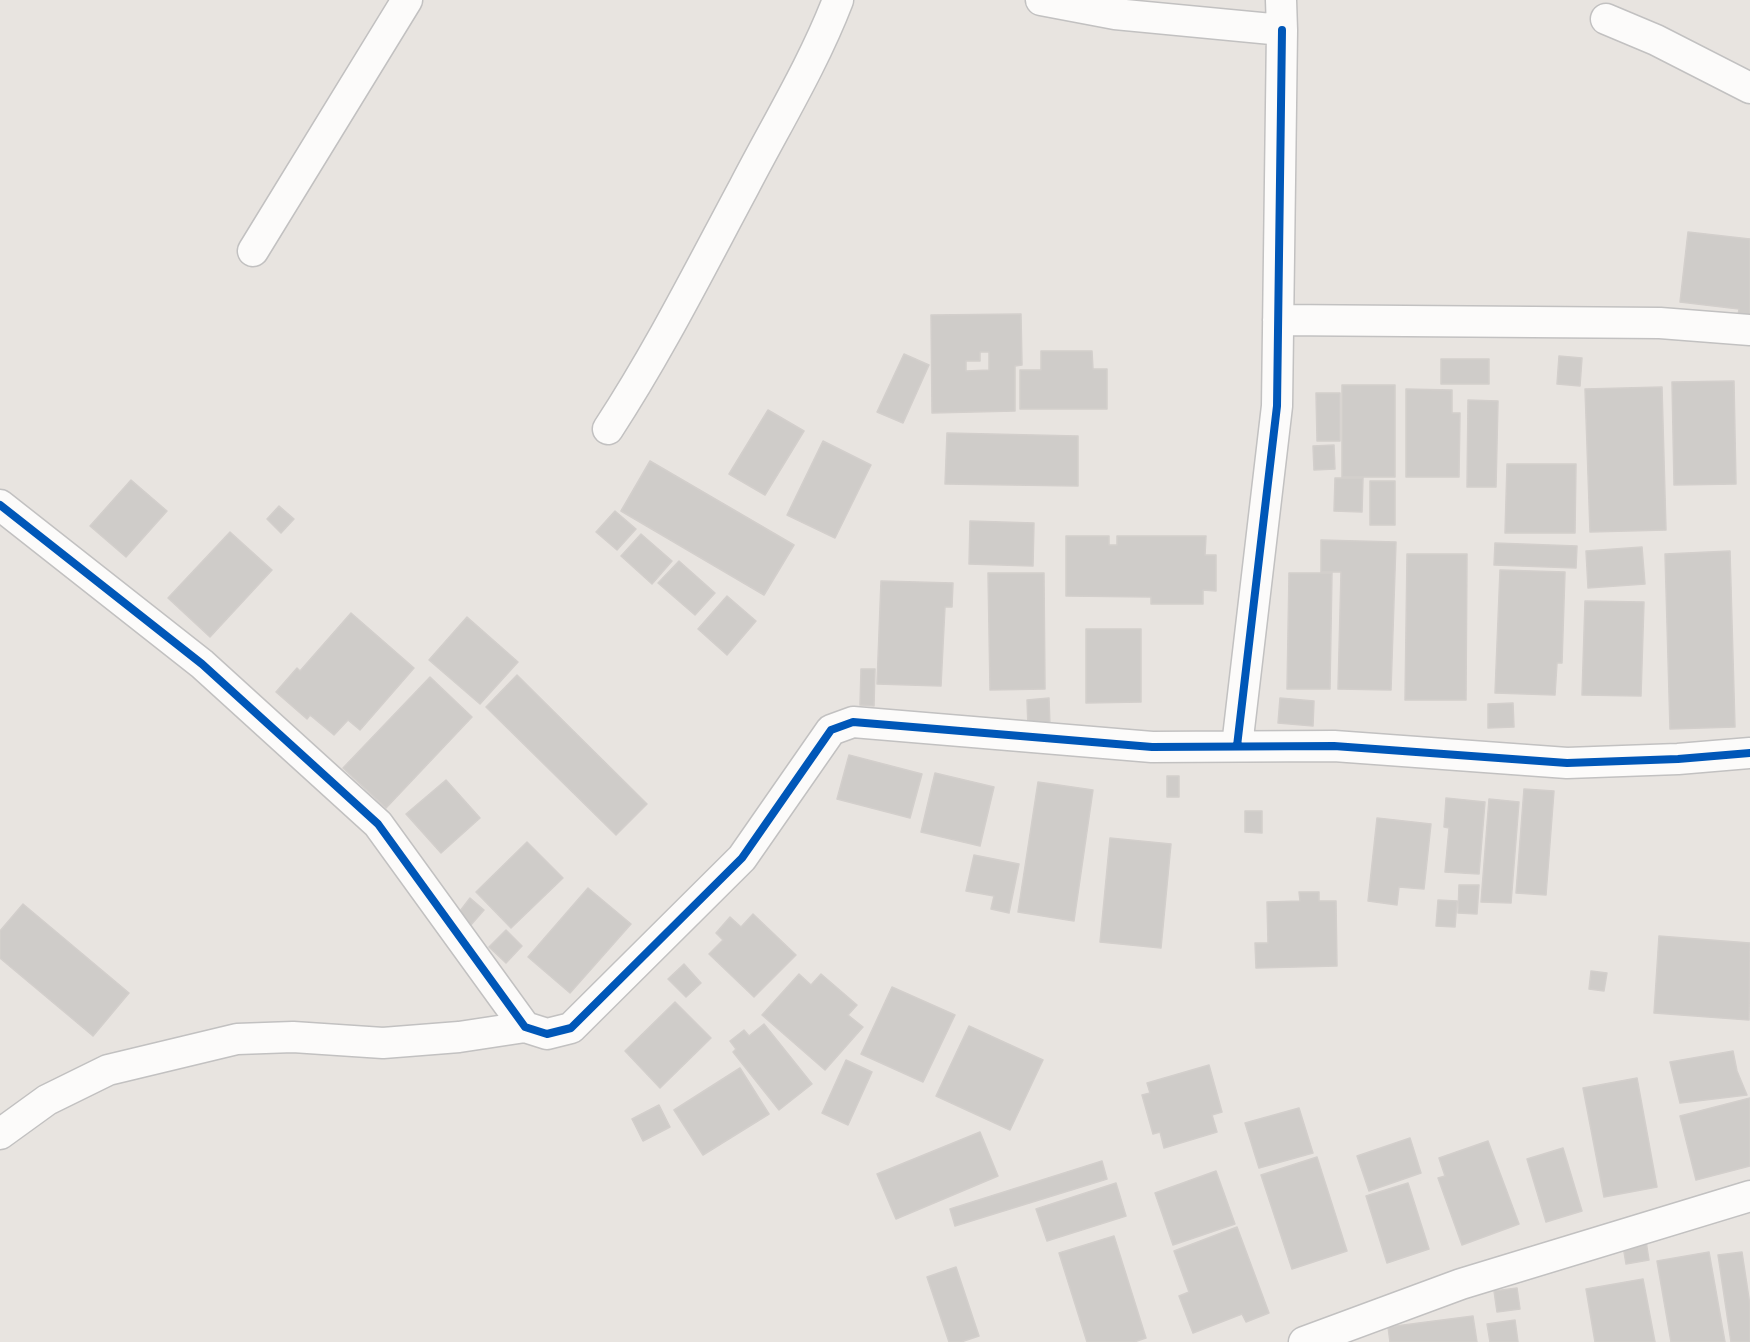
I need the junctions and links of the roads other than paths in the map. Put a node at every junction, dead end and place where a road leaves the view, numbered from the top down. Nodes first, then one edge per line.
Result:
1 (407, 0) edge
2 (838, 0) edge
3 (1041, 0) edge
4 (1281, 0) edge
5 (1606, 19) dead end
6 (1282, 30) junction
7 (1750, 88) edge
8 (253, 251) dead end
9 (1278, 320) junction
10 (1750, 330) edge
11 (608, 429) dead end
12 (0, 505) edge
13 (1237, 746) junction
14 (1750, 753) edge
15 (525, 1027) junction
16 (0, 1134) edge
17 (1750, 1196) edge
18 (1304, 1342) edge

1 - 8 street
2 - 11 street
3 - 6 street
4 - 6 street
5 - 7 street
6 - 9 street
9 - 10 street
9 - 13 street
12 - 15 street
13 - 14 street
13 - 15 street
15 - 16 street
17 - 18 street

